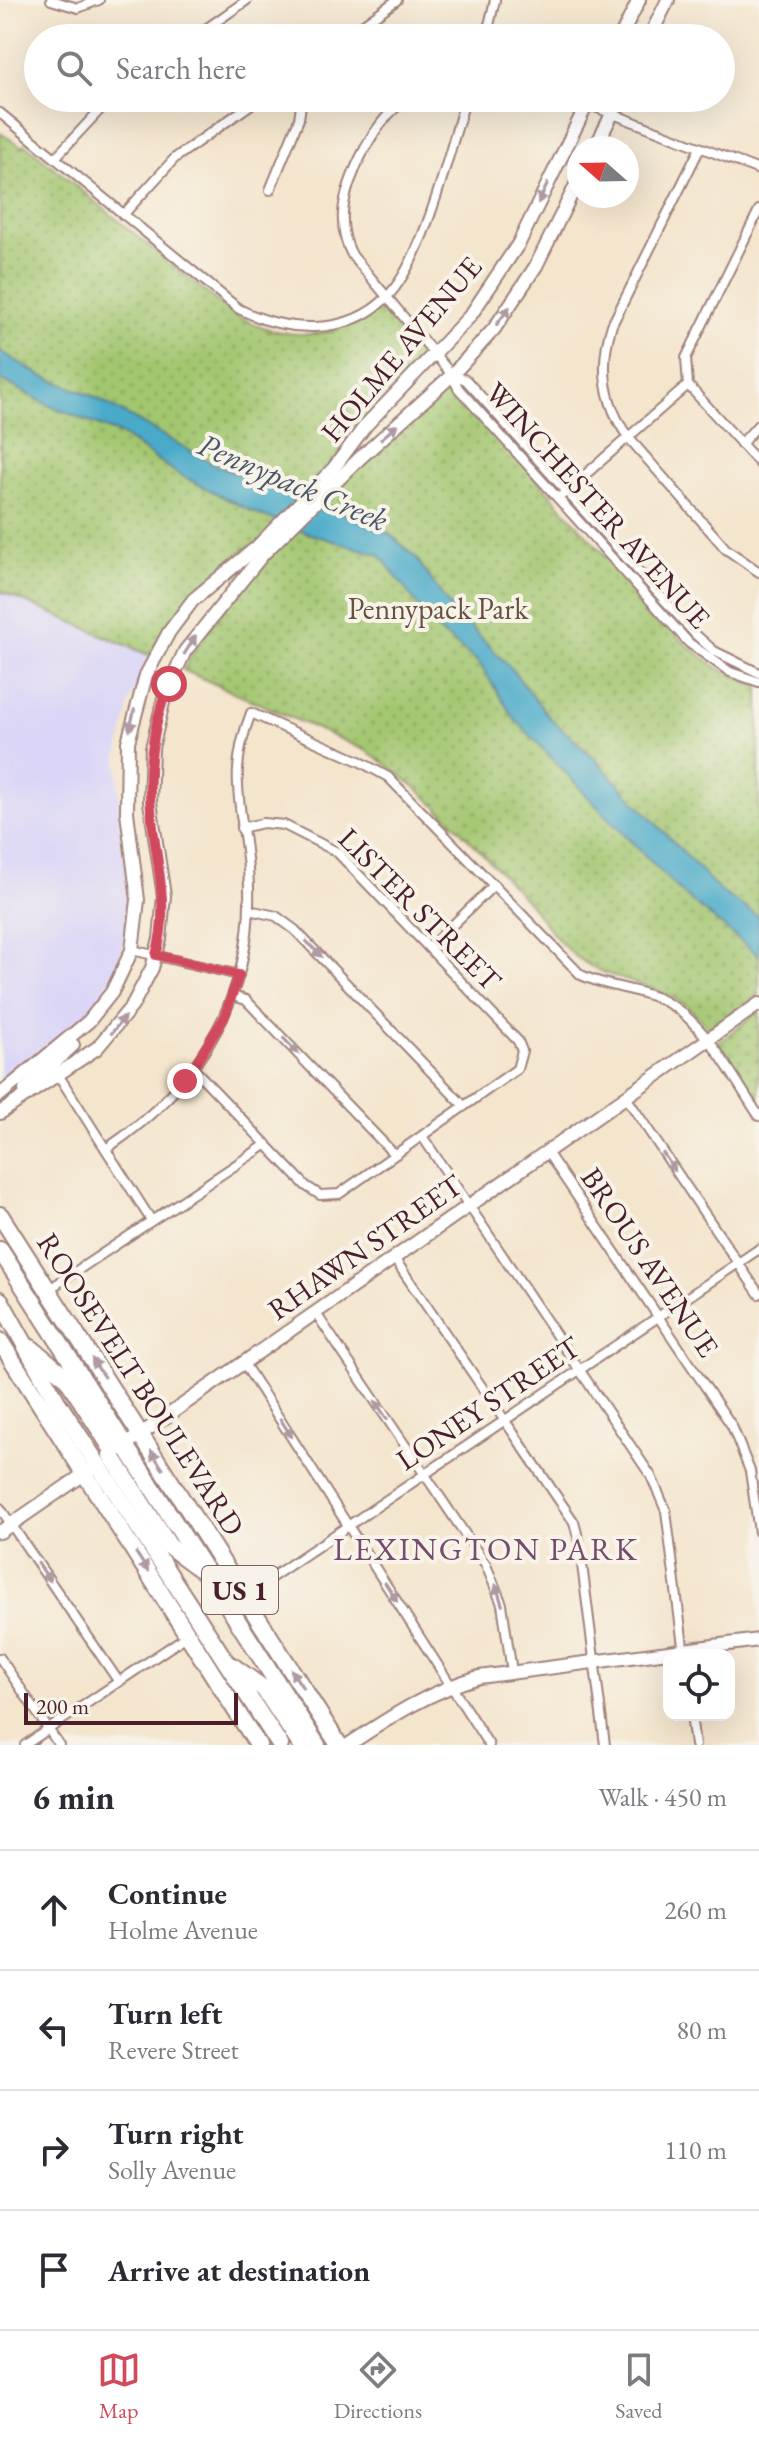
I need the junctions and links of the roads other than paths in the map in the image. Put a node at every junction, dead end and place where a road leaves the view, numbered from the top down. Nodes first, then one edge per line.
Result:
1 (99, 0) edge
2 (247, 0) edge
3 (397, 0) edge
4 (495, 0) edge
5 (639, 0) edge
6 (668, 0) edge
7 (54, 2) edge
8 (213, 24) edge
9 (364, 24) edge
10 (489, 24) edge
11 (627, 24) edge
12 (656, 24) edge
13 (98, 112) edge
14 (240, 112) edge
15 (300, 112) edge
16 (389, 112) edge
17 (460, 112) edge
18 (584, 112) edge
19 (608, 112) edge
20 (0, 113) edge
21 (612, 114) junction
22 (601, 136) edge
23 (700, 148) junction
24 (55, 158) junction
25 (759, 170) edge
26 (270, 190) dead end
27 (567, 203) edge
28 (759, 210) edge
29 (123, 215) junction
30 (519, 243) junction
31 (542, 253) junction
32 (386, 297) junction
33 (435, 355) junction
34 (452, 375) junction
35 (688, 385) junction
36 (759, 424) edge
37 (628, 437) junction
38 (741, 444) junction
39 (759, 463) edge
40 (328, 482) junction
41 (562, 495) junction
42 (259, 551) junction
43 (759, 572) edge
44 (663, 607) junction
45 (759, 673) edge
46 (759, 682) edge
47 (241, 828) junction
48 (494, 885) junction
49 (249, 910) junction
50 (429, 948) junction
51 (132, 950) junction
52 (156, 955) junction
53 (239, 975) junction
54 (233, 996) junction
55 (758, 1006) edge
56 (707, 1041) junction
57 (53, 1066) junction
58 (194, 1069) junction
59 (0, 1095) edge
60 (626, 1097) junction
61 (464, 1106) junction
62 (3, 1111) edge
63 (759, 1116) edge
64 (422, 1136) junction
65 (267, 1144) junction
66 (106, 1149) junction
67 (547, 1152) junction
68 (394, 1154) junction
69 (469, 1206) junction
70 (0, 1215) edge
71 (151, 1220) junction
72 (759, 1249) edge
73 (0, 1250) edge
74 (394, 1258) junction
75 (738, 1264) junction
76 (48, 1290) junction
77 (759, 1294) edge
78 (0, 1300) edge
79 (315, 1312) junction
80 (660, 1317) junction
81 (0, 1341) edge
82 (243, 1362) junction
83 (580, 1371) junction
84 (505, 1421) junction
85 (112, 1454) junction
86 (425, 1475) junction
87 (0, 1508) edge
88 (349, 1526) junction
89 (6, 1528) edge
90 (759, 1532) edge
91 (214, 1549) junction
92 (244, 1596) junction
93 (232, 1611) junction
94 (201, 1623) junction
95 (188, 1635) junction
96 (759, 1640) edge
97 (682, 1649) edge
98 (706, 1649) edge
99 (663, 1655) edge
100 (0, 1658) edge
101 (594, 1661) junction
102 (227, 1662) junction
103 (512, 1672) junction
104 (119, 1682) junction
105 (219, 1683) junction
106 (451, 1686) junction
107 (692, 1721) edge
108 (48, 1729) junction
109 (25, 1745) edge
110 (59, 1745) edge
111 (258, 1745) edge
112 (280, 1745) edge
113 (301, 1745) edge
114 (317, 1745) edge
115 (339, 1745) edge
116 (348, 1745) edge
117 (489, 1745) edge
118 (605, 1745) edge
119 (695, 1745) edge

1 - 7 street
2 - 8 street
3 - 9 street
4 - 10 street
5 - 11 main road
6 - 12 main road
13 - 24 street
14 - 29 street
15 - 26 street
16 - 32 street, WINCHESTER AVENUE
17 - 32 street
18 -> 30 main road, HOLME AVENUE
19 - 21 street
20 - 24 street
21 - 22 main road
21 - 23 street
23 - 25 street
23 - 37 street
24 - 29 street
27 - 31 main road, HOLME AVENUE
28 - 35 street
29 - 32 street
30 - 31 main road
30 - 33 main road, HOLME AVENUE
34 -> 31 main road, HOLME AVENUE
32 - 33 street, WINCHESTER AVENUE
33 - 34 street, WINCHESTER AVENUE
33 - 40 main road, HOLME AVENUE
40 -> 34 main road, HOLME AVENUE
34 - 41 street, WINCHESTER AVENUE
35 - 37 street
35 - 38 street
36 - 38 street
37 - 41 street
37 - 43 street
38 - 39 street
40 - 42 main road, HOLME AVENUE
41 - 44 street, WINCHESTER AVENUE
42 -> 51 main road, HOLME AVENUE
52 -> 42 main road, HOLME AVENUE
44 - 45 street, WINCHESTER AVENUE
44 - 46 street, WINCHESTER AVENUE
47 - 48 street
47 - 49 street
47 - 50 street, LISTER STREET
48 - 50 street
48 - 56 street
49 - 53 street
49 -> 61 street
50 - 61 street, LISTER STREET
51 - 52 street
51 - 57 main road, HOLME AVENUE
52 - 53 street
57 -> 52 main road, HOLME AVENUE
53 - 54 street
54 - 58 street
54 -> 68 street
55 - 56 main road, RHAWN STREET
56 - 60 main road, RHAWN STREET
56 - 63 street
57 - 59 main road, HOLME AVENUE
57 - 62 main road, HOLME AVENUE
57 - 66 street
58 - 65 street
58 - 66 street
60 - 67 main road, RHAWN STREET
60 -> 75 street
61 - 64 street
64 - 68 street
64 - 69 street
65 - 68 street
65 - 71 street
66 - 71 street
67 - 69 main road, RHAWN STREET
67 - 80 street, BROUS AVENUE
69 - 74 main road, RHAWN STREET
69 - 83 street
70 - 76 highway, ROOSEVELT BOULEVARD / US 1
71 - 76 street
72 - 75 street, LONEY STREET
73 - 85 highway, ROOSEVELT BOULEVARD / US 1
74 - 79 main road, RHAWN STREET
74 - 84 street
75 - 77 street
75 - 80 street, LONEY STREET
85 -> 76 highway, ROOSEVELT BOULEVARD / US 1
78 - 85 highway
79 - 82 main road, RHAWN STREET
86 -> 79 street
80 - 83 street, LONEY STREET
80 - 90 street, BROUS AVENUE
81 - 85 highway, ROOSEVELT BOULEVARD / US 1
82 - 85 main road, RHAWN STREET
82 -> 88 street
83 - 84 street, LONEY STREET
83 - 97 street
84 - 86 street, LONEY STREET
84 - 101 street
85 - 89 main road, RHAWN STREET
91 -> 85 highway, ROOSEVELT BOULEVARD / US 1
85 - 93 highway, ROOSEVELT BOULEVARD / US 1
85 - 94 highway, ROOSEVELT BOULEVARD / US 1
85 -> 95 highway, ROOSEVELT BOULEVARD / US 1
86 - 88 street, LONEY STREET
103 -> 86 street
87 - 89 street
88 - 92 street, LONEY STREET
88 -> 106 street
89 -> 104 street
91 - 92 highway, ROOSEVELT BOULEVARD / US 1
91 - 93 highway
115 -> 92 highway, ROOSEVELT BOULEVARD / US 1
93 - 114 highway, ROOSEVELT BOULEVARD / US 1
94 - 102 highway, ROOSEVELT BOULEVARD / US 1
94 - 105 highway
95 - 104 street
95 - 105 highway, ROOSEVELT BOULEVARD / US 1
96 - 98 main road
99 - 101 main road
100 - 108 street
101 - 103 main road
101 - 118 street
102 - 112 highway, ROOSEVELT BOULEVARD / US 1
102 - 113 highway
103 - 106 main road
104 - 108 street
105 - 111 highway, ROOSEVELT BOULEVARD / US 1
106 - 116 main road
106 - 117 street
107 - 119 street
108 - 109 street
108 - 110 street

